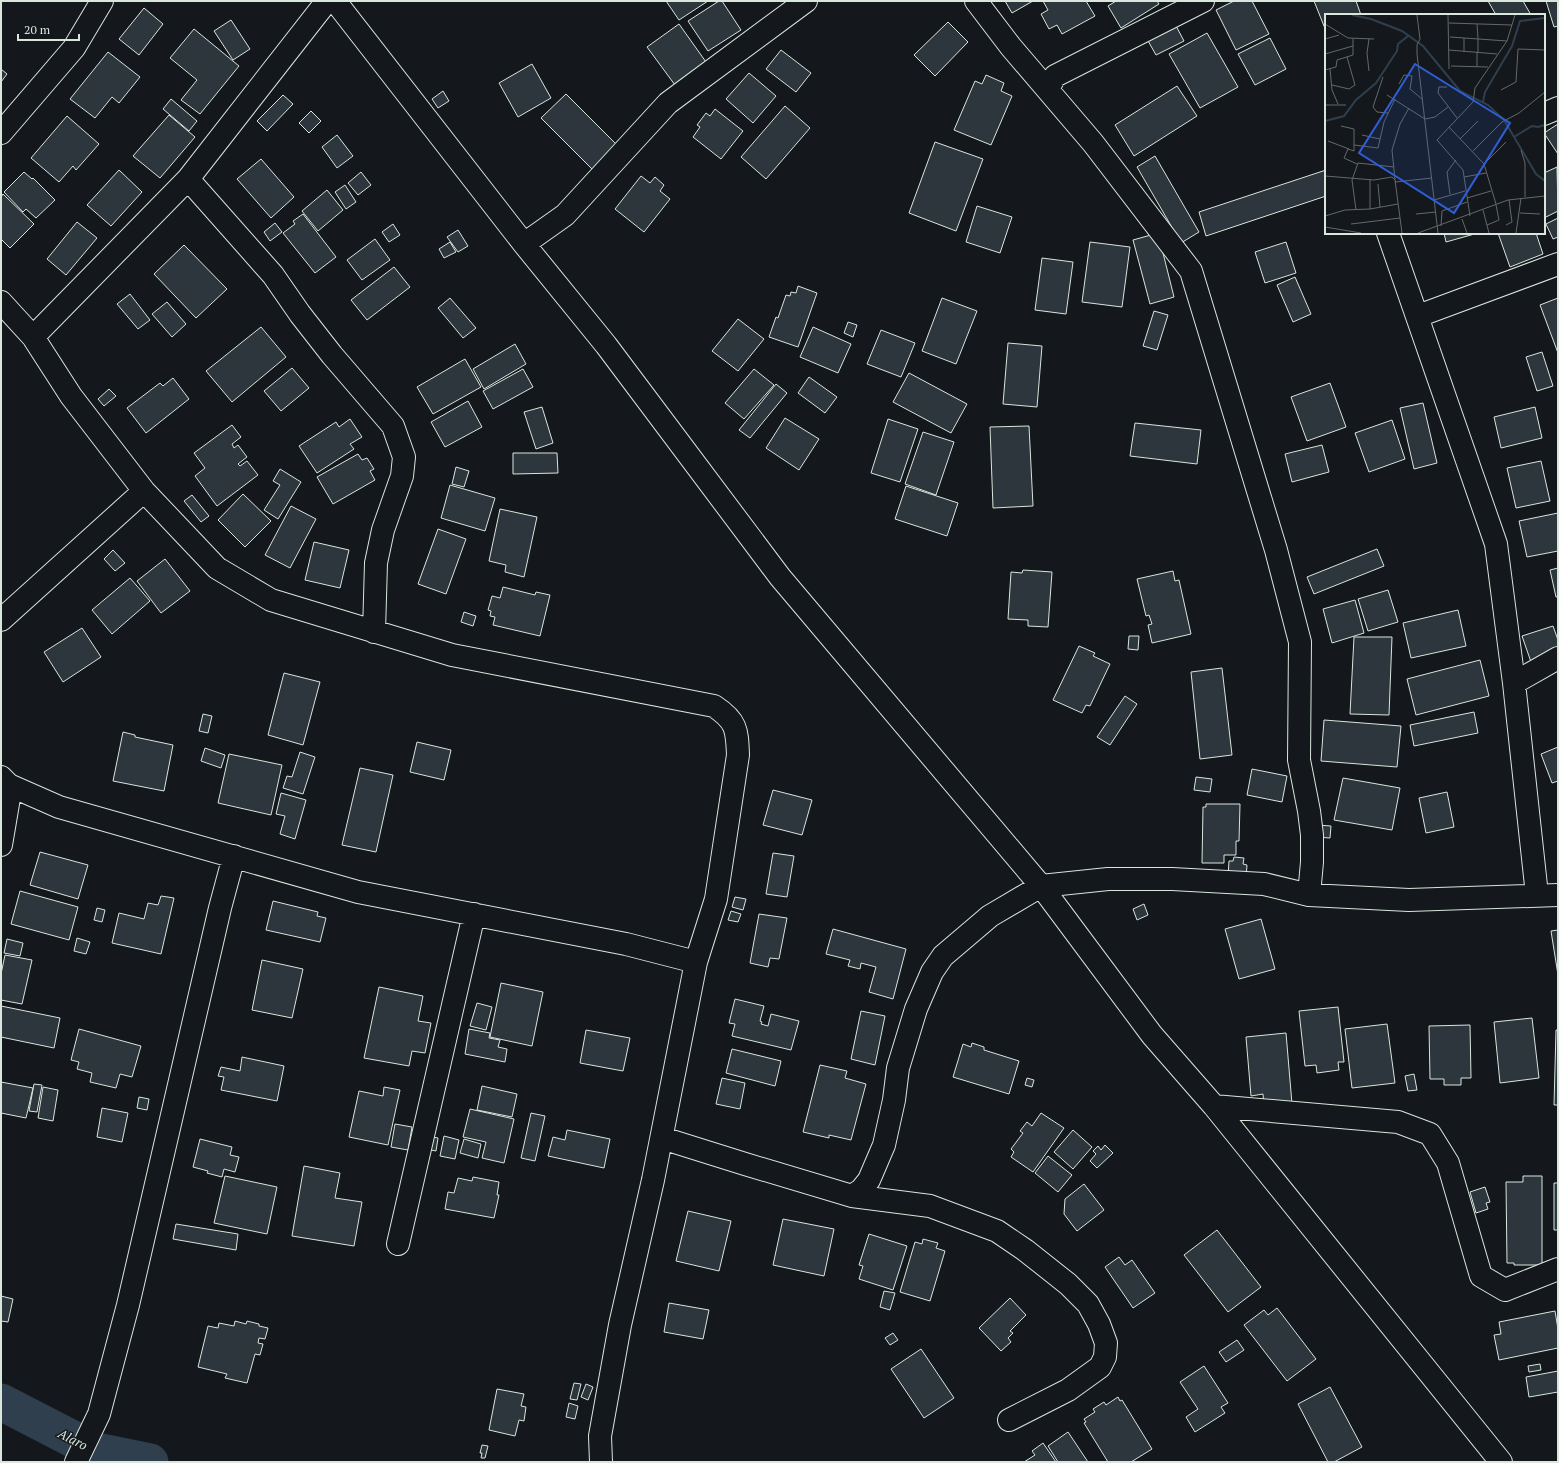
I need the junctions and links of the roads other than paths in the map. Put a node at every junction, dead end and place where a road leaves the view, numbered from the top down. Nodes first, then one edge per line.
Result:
1 (102, 1) edge
2 (328, 1) edge
3 (335, 1) edge
4 (806, 1) edge
5 (976, 1) edge
6 (1203, 1) edge
7 (1048, 89) junction
8 (1558, 108) edge
9 (1545, 114) edge
10 (1, 133) edge
11 (188, 179) junction
12 (1388, 234) edge
13 (524, 244) junction
14 (1558, 264) edge
15 (1, 302) edge
16 (1418, 316) junction
17 (33, 337) junction
18 (144, 491) junction
19 (1, 620) edge
20 (374, 632) junction
21 (1558, 658) edge
22 (1514, 683) junction
23 (6, 781) edge
24 (1, 845) edge
25 (234, 856) junction
26 (1041, 886) junction
27 (1309, 895) junction
28 (1548, 895) edge
29 (474, 914) junction
30 (696, 962) junction
31 (1214, 1106) junction
32 (662, 1138) junction
33 (852, 1196) junction
34 (398, 1244) dead end
35 (1558, 1269) edge
36 (1009, 1420) dead end
37 (76, 1462) edge
38 (601, 1462) edge
39 (1501, 1462) edge

1 - 10 street
2 - 11 street
3 - 13 street
4 - 13 street
5 - 7 street
6 - 7 street
7 - 27 street
8 - 9 street
11 - 17 street
11 - 20 street
12 - 16 street
13 - 26 street
14 - 16 street
15 - 17 street
16 - 22 street
17 - 18 street
18 - 19 street
18 - 20 street
20 - 30 street
21 - 22 street
22 - 28 street
23 - 24 street
23 - 25 street
25 - 29 street
25 - 37 street
26 - 27 street
26 - 31 street
26 - 33 street
27 - 28 street
29 - 30 street
29 - 34 street
30 - 32 street
31 - 35 street
31 - 39 street
32 - 33 street
32 - 38 street
33 - 36 street

